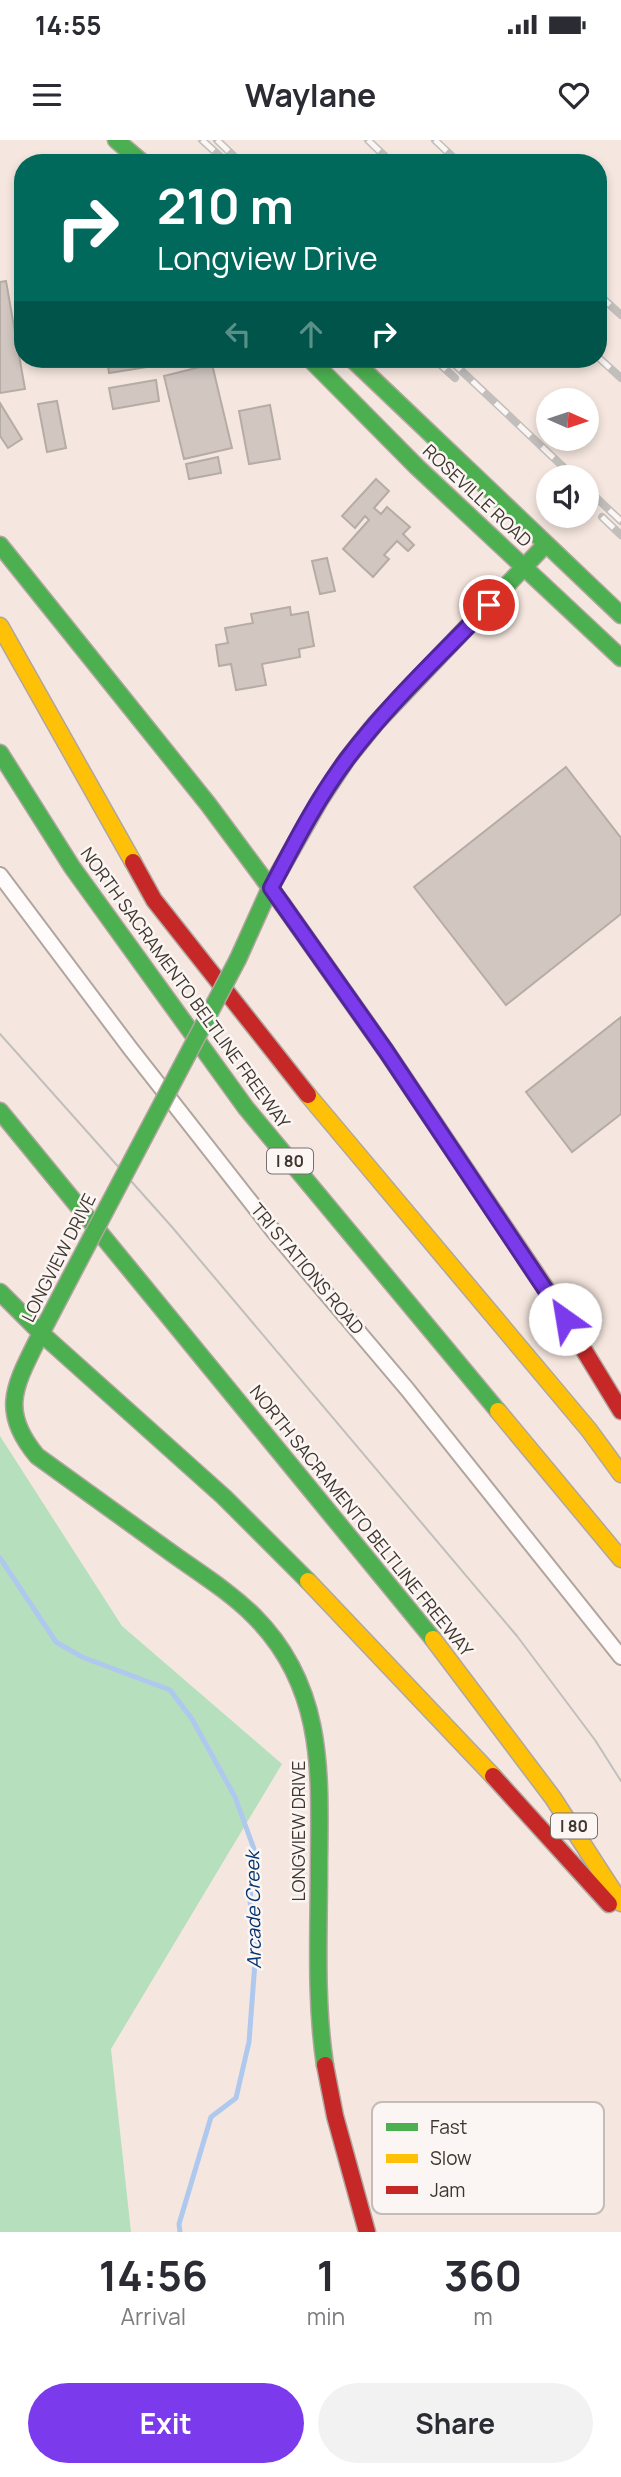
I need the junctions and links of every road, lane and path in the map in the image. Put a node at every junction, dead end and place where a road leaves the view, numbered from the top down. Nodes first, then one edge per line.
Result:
1 (116, 140) edge
2 (131, 154) edge
3 (319, 368) edge
4 (361, 368) edge
5 (547, 544) junction
6 (0, 545) edge
7 (524, 567) junction
8 (621, 615) edge
9 (0, 626) edge
10 (621, 658) edge
11 (0, 753) edge
12 (0, 875) edge
13 (271, 888) junction
14 (0, 1111) edge
15 (0, 1133) edge
16 (34, 1151) junction
17 (0, 1292) edge
18 (41, 1334) junction
19 (621, 1410) edge
20 (621, 1474) edge
21 (621, 1559) edge
22 (621, 1657) edge
23 (621, 1903) edge
24 (621, 1918) edge
25 (367, 2232) edge

1 - 2 main road
3 - 7 main road, ROSEVILLE ROAD
4 - 5 main road, ROSEVILLE ROAD
5 - 7 main road, LONGVIEW DRIVE
5 - 8 main road, ROSEVILLE ROAD
6 - 13 main road
7 - 10 main road, ROSEVILLE ROAD
7 - 13 main road, LONGVIEW DRIVE
9 - 20 main road
11 - 21 main road, NORTH SACRAMENTO BELTLINE FREEWAY / I 80
12 - 22 street, TRI STATIONS ROAD
13 - 18 main road, LONGVIEW DRIVE, bridge
13 - 19 main road
14 - 16 main road, NORTH SACRAMENTO BELTLINE FREEWAY / I 80
15 - 16 main road
16 - 23 main road, NORTH SACRAMENTO BELTLINE FREEWAY / I 80
17 - 18 main road
18 - 24 main road
18 - 25 main road, LONGVIEW DRIVE

